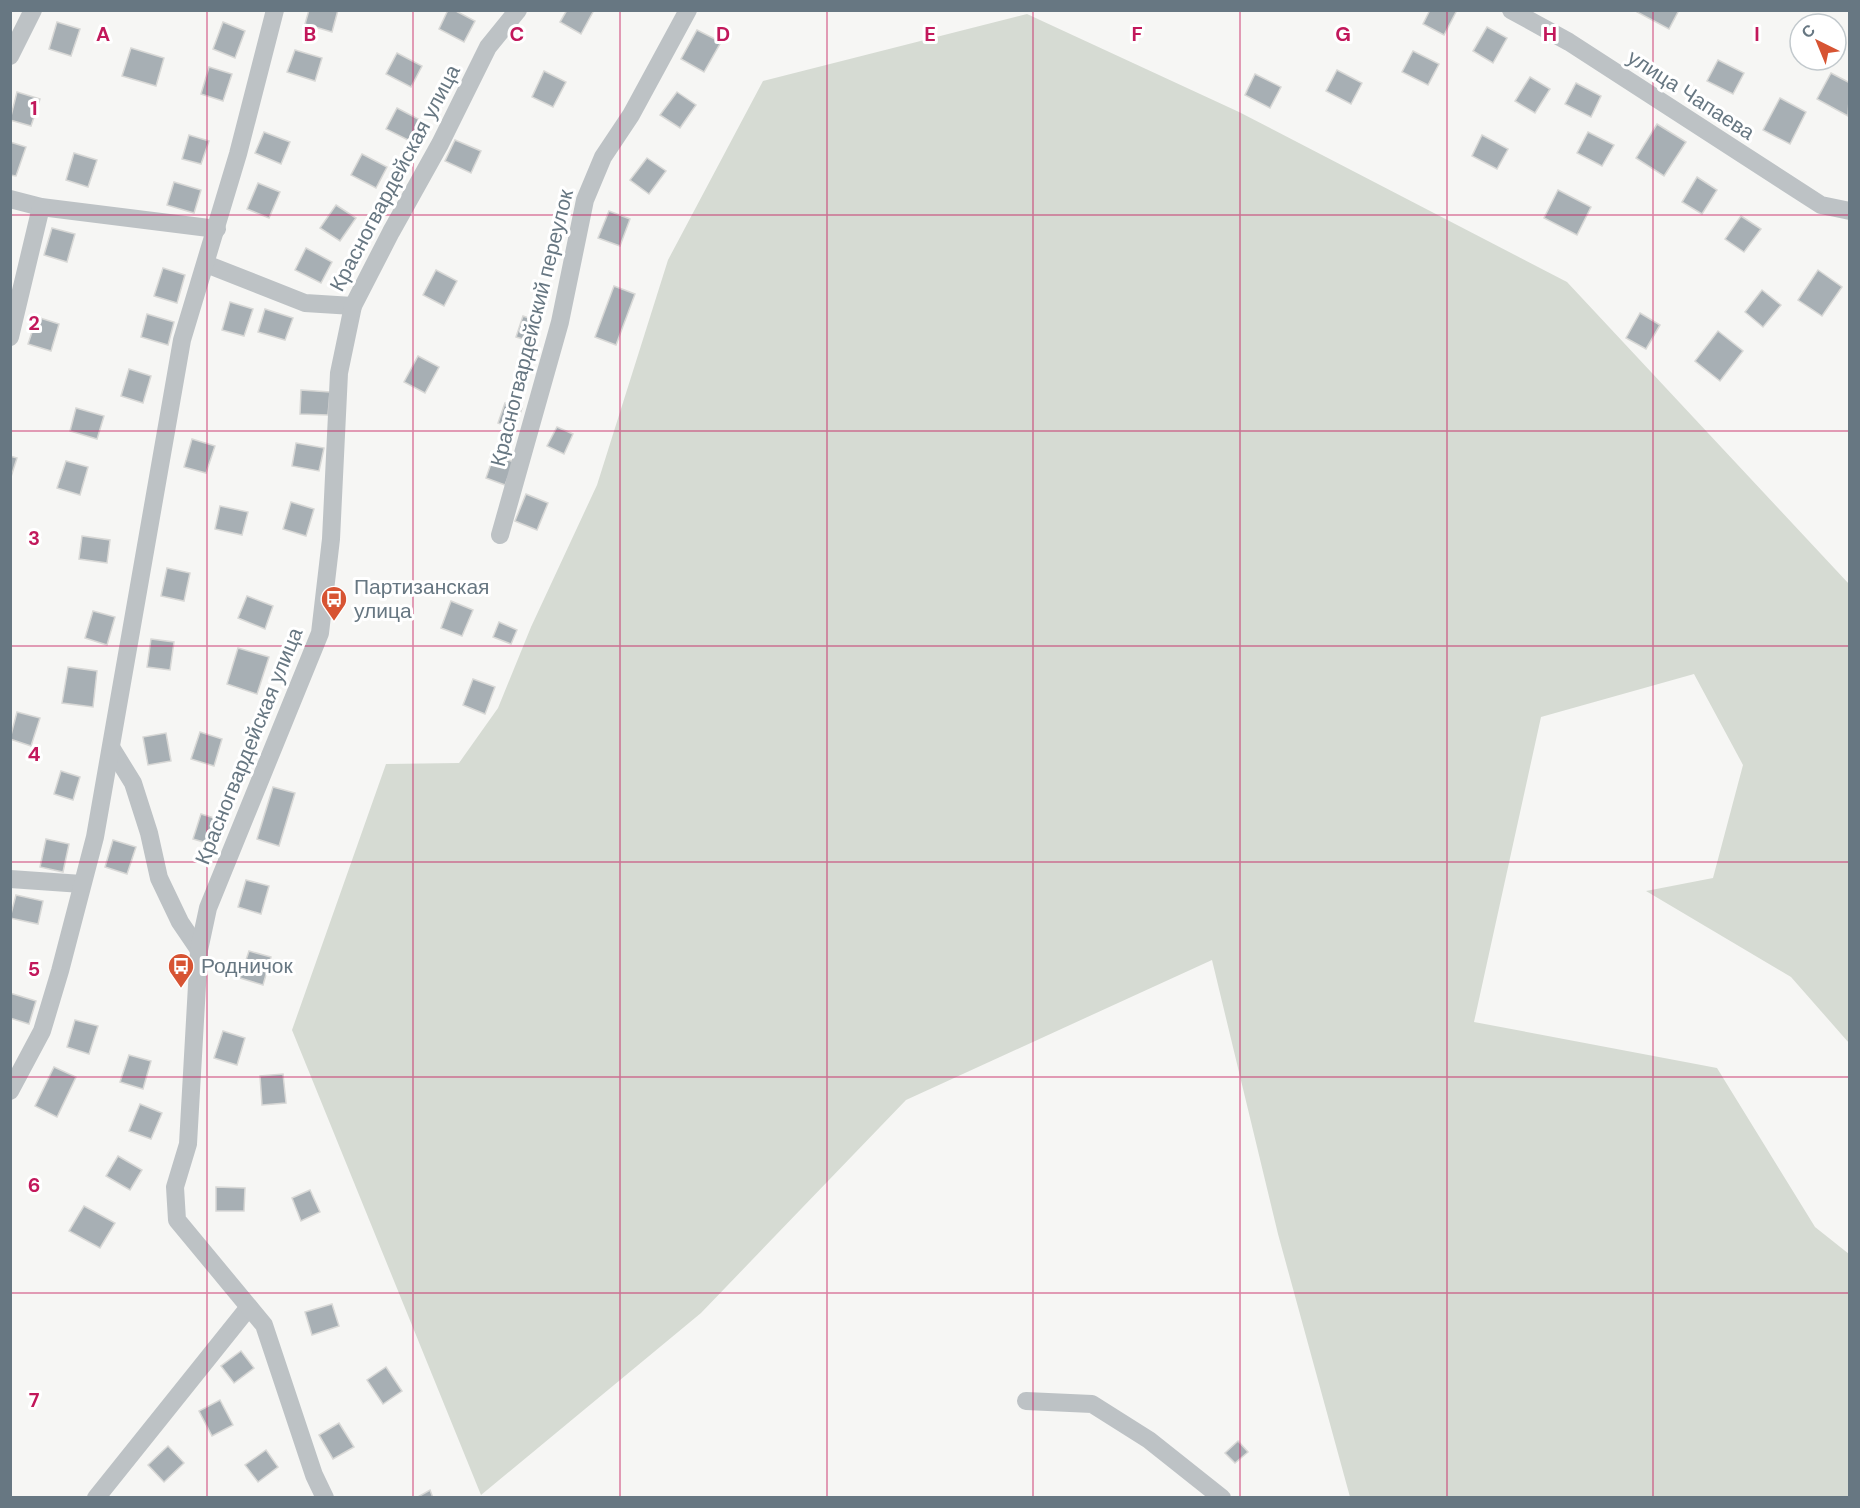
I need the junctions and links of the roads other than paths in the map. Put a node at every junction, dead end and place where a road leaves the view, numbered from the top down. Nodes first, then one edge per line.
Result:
1 (33, 10) edge
2 (274, 10) edge
3 (518, 10) edge
4 (688, 10) edge
5 (1510, 10) edge
6 (10, 56) edge
7 (10, 199) edge
8 (41, 207) junction
9 (1850, 211) edge
10 (216, 229) junction
11 (206, 264) junction
12 (353, 306) junction
13 (10, 337) edge
14 (500, 535) dead end
15 (112, 749) junction
16 (10, 879) edge
17 (82, 884) junction
18 (199, 950) junction
19 (10, 1091) edge
20 (249, 1307) junction
21 (1026, 1401) dead end
22 (96, 1497) edge
23 (325, 1497) edge
24 (1222, 1497) edge

1 - 6 street
2 - 10 street
3 - 12 street, Красногвардейская улица
4 - 14 street, Красногвардейский переулок
5 - 9 street, улица Чапаева
7 - 8 street
8 - 10 street
8 - 13 street
10 - 11 street
11 - 12 street
11 - 15 street
12 - 18 street, Красногвардейская улица
15 - 17 street
15 - 18 street
16 - 17 street
17 - 19 street
18 - 20 street, Красногвардейская улица
20 - 22 street
20 - 23 street, Красногвардейская улица
21 - 24 street

